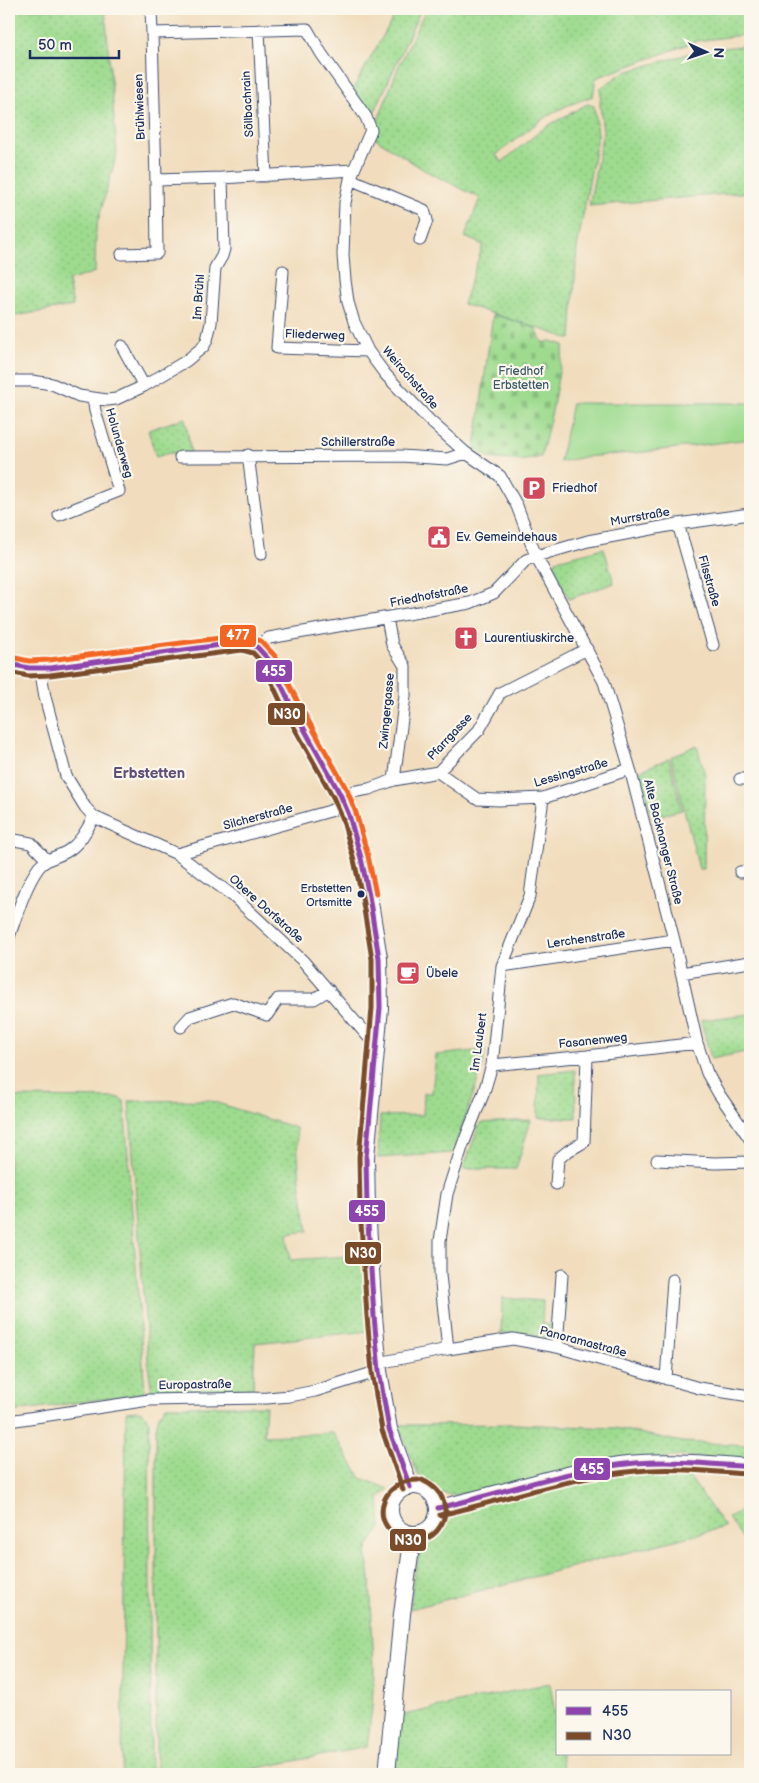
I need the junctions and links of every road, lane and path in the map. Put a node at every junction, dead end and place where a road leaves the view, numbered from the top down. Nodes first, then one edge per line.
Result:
1 (151, 9) edge
2 (259, 30) junction
3 (152, 33) junction
4 (352, 175) junction
5 (266, 176) junction
6 (222, 178) junction
7 (156, 180) junction
8 (420, 240) dead end
9 (122, 254) dead end
10 (282, 271) dead end
11 (122, 346) dead end
12 (368, 351) junction
13 (9, 381) edge
14 (144, 386) junction
15 (93, 398) junction
16 (466, 453) junction
17 (248, 456) junction
18 (180, 457) dead end
19 (750, 514) edge
20 (59, 515) dead end
21 (678, 524) junction
22 (261, 554) dead end
23 (536, 556) junction
24 (387, 618) junction
25 (713, 645) dead end
26 (257, 647) junction
27 (587, 649) junction
28 (9, 664) edge
29 (40, 668) junction
30 (630, 769) junction
31 (438, 772) junction
32 (394, 780) junction
33 (543, 798) junction
34 (343, 799) junction
35 (94, 817) junction
36 (9, 839) edge
37 (177, 854) junction
38 (47, 860) junction
39 (9, 936) edge
40 (674, 940) junction
41 (750, 962) edge
42 (502, 966) junction
43 (681, 973) junction
44 (328, 990) junction
45 (181, 1027) dead end
46 (697, 1043) junction
47 (377, 1047) junction
48 (587, 1056) junction
49 (492, 1065) junction
50 (750, 1139) edge
51 (657, 1160) dead end
52 (750, 1162) edge
53 (556, 1184) dead end
54 (562, 1275) dead end
55 (673, 1280) dead end
56 (557, 1347) junction
57 (448, 1349) junction
58 (378, 1367) junction
59 (666, 1379) junction
60 (750, 1396) edge
61 (9, 1421) edge
62 (750, 1467) edge
63 (410, 1487) junction
64 (438, 1508) junction
65 (412, 1534) junction
66 (387, 1774) edge

1 - 3 street, Brühlwiesen
2 - 3 street
2 - 4 street, Weirachstraße
2 - 5 street, Söllbachrain
3 - 7 street, Brühlwiesen
4 - 5 street
4 - 8 street
4 - 12 street, Weirachstraße
5 - 6 street
6 - 7 street
6 - 14 street, Im Brühl
7 - 9 street, Brühlwiesen
10 - 12 street, Fliederweg
11 - 14 street
12 - 16 street, Weirachstraße
13 - 15 street, Im Brühl
14 - 15 street, Im Brühl
15 - 20 street, Holunderweg
16 - 17 street, Schillerstraße
16 - 23 street, Weirachstraße
17 - 18 street, Schillerstraße
17 - 22 street
19 - 21 street, Murrstraße
21 - 23 street, Murrstraße
21 - 25 street, Filsstraße
23 - 24 street, Friedhofstraße
23 - 27 street, Alte Backnanger Straße
24 - 26 street, Friedhofstraße
24 - 32 street, Zwingergasse
26 - 29 street
26 - 34 street
27 - 30 street, Alte Backnanger Straße
27 - 31 street, Pfarrgasse
28 - 29 street
29 - 35 street, Obere Dorfstraße
30 - 33 street, Lessingstraße
30 - 40 street, Alte Backnanger Straße
31 - 32 street, Pfarrgasse
31 - 33 street, Lessingstraße
32 - 34 street, Pfarrgasse
33 - 42 street, Im Laubert
34 - 37 street, Silcherstraße
34 - 47 street
35 - 37 street, Obere Dorfstraße
35 - 38 street
36 - 38 street
37 - 44 street, Obere Dorfstraße
38 - 39 street
40 - 42 street, Lerchenstraße
40 - 43 street, Alte Backnanger Straße
41 - 43 street
42 - 49 street, Im Laubert
43 - 46 street, Alte Backnanger Straße
44 - 45 street
44 - 47 street, Obere Dorfstraße
46 - 48 street, Fasanenweg
46 - 50 street, Alte Backnanger Straße
47 - 58 street
48 - 49 street, Fasanenweg
48 - 53 street
49 - 57 street, Im Laubert
51 - 52 street
54 - 56 street
55 - 59 street
56 - 57 street, Panoramastraße
56 - 59 street, Panoramastraße
57 - 58 street, Panoramastraße
58 - 61 street, Europastraße
58 - 63 street
59 - 60 street, Panoramastraße
62 - 64 street
63 - 64 street
63 - 65 street
64 - 65 street
65 - 66 street

